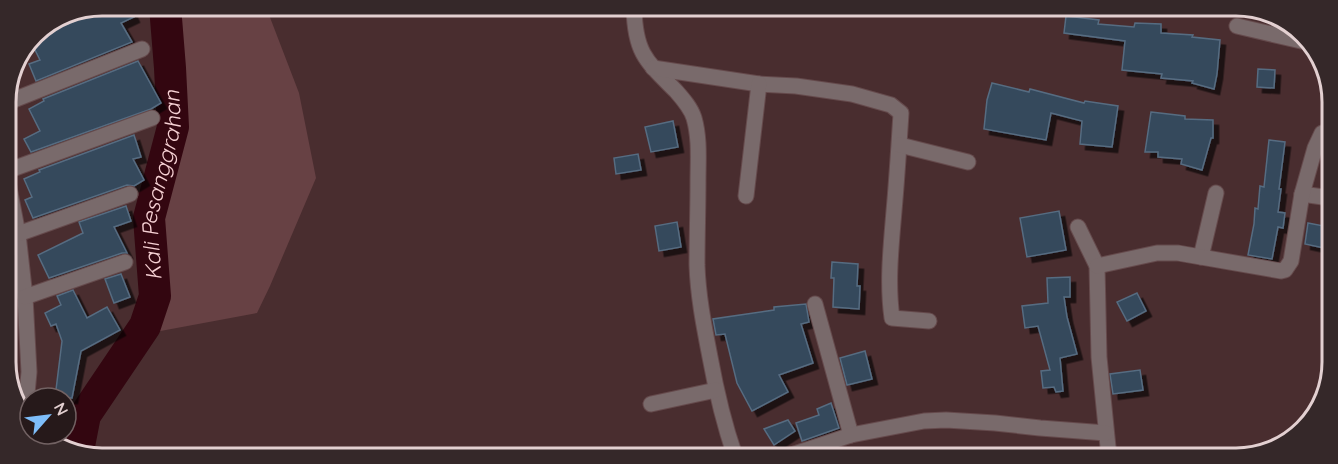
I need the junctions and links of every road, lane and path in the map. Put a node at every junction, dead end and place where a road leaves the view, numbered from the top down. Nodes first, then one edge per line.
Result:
1 (634, 17) edge
2 (1237, 26) dead end
3 (1293, 39) edge
4 (142, 49) dead end
5 (653, 68) junction
6 (759, 84) junction
7 (17, 99) edge
8 (152, 118) dead end
9 (1322, 134) edge
10 (900, 145) junction
11 (968, 162) dead end
12 (17, 167) edge
13 (1216, 193) dead end
14 (130, 194) dead end
15 (1302, 194) junction
16 (746, 196) dead end
17 (1322, 197) edge
18 (17, 226) edge
19 (1078, 226) dead end
20 (18, 234) junction
21 (1201, 257) junction
22 (124, 262) dead end
23 (1097, 266) junction
24 (25, 297) junction
25 (815, 304) dead end
26 (929, 321) dead end
27 (28, 386) edge
28 (716, 390) junction
29 (651, 404) dead end
30 (1106, 433) junction
31 (850, 435) junction
32 (733, 447) edge
33 (813, 447) edge
34 (1108, 447) edge

1 - 5 street
2 - 3 street
4 - 7 street
5 - 6 street
5 - 28 street
6 - 10 street
6 - 16 street
8 - 12 street
9 - 15 street
10 - 11 street
10 - 26 street
13 - 21 street
14 - 20 street
15 - 17 street
15 - 21 street
18 - 20 street
19 - 23 street
20 - 24 street
21 - 23 street
22 - 24 street
23 - 30 street
24 - 27 street
25 - 31 street
28 - 29 street
28 - 32 street
30 - 31 street
30 - 34 street
31 - 33 street

